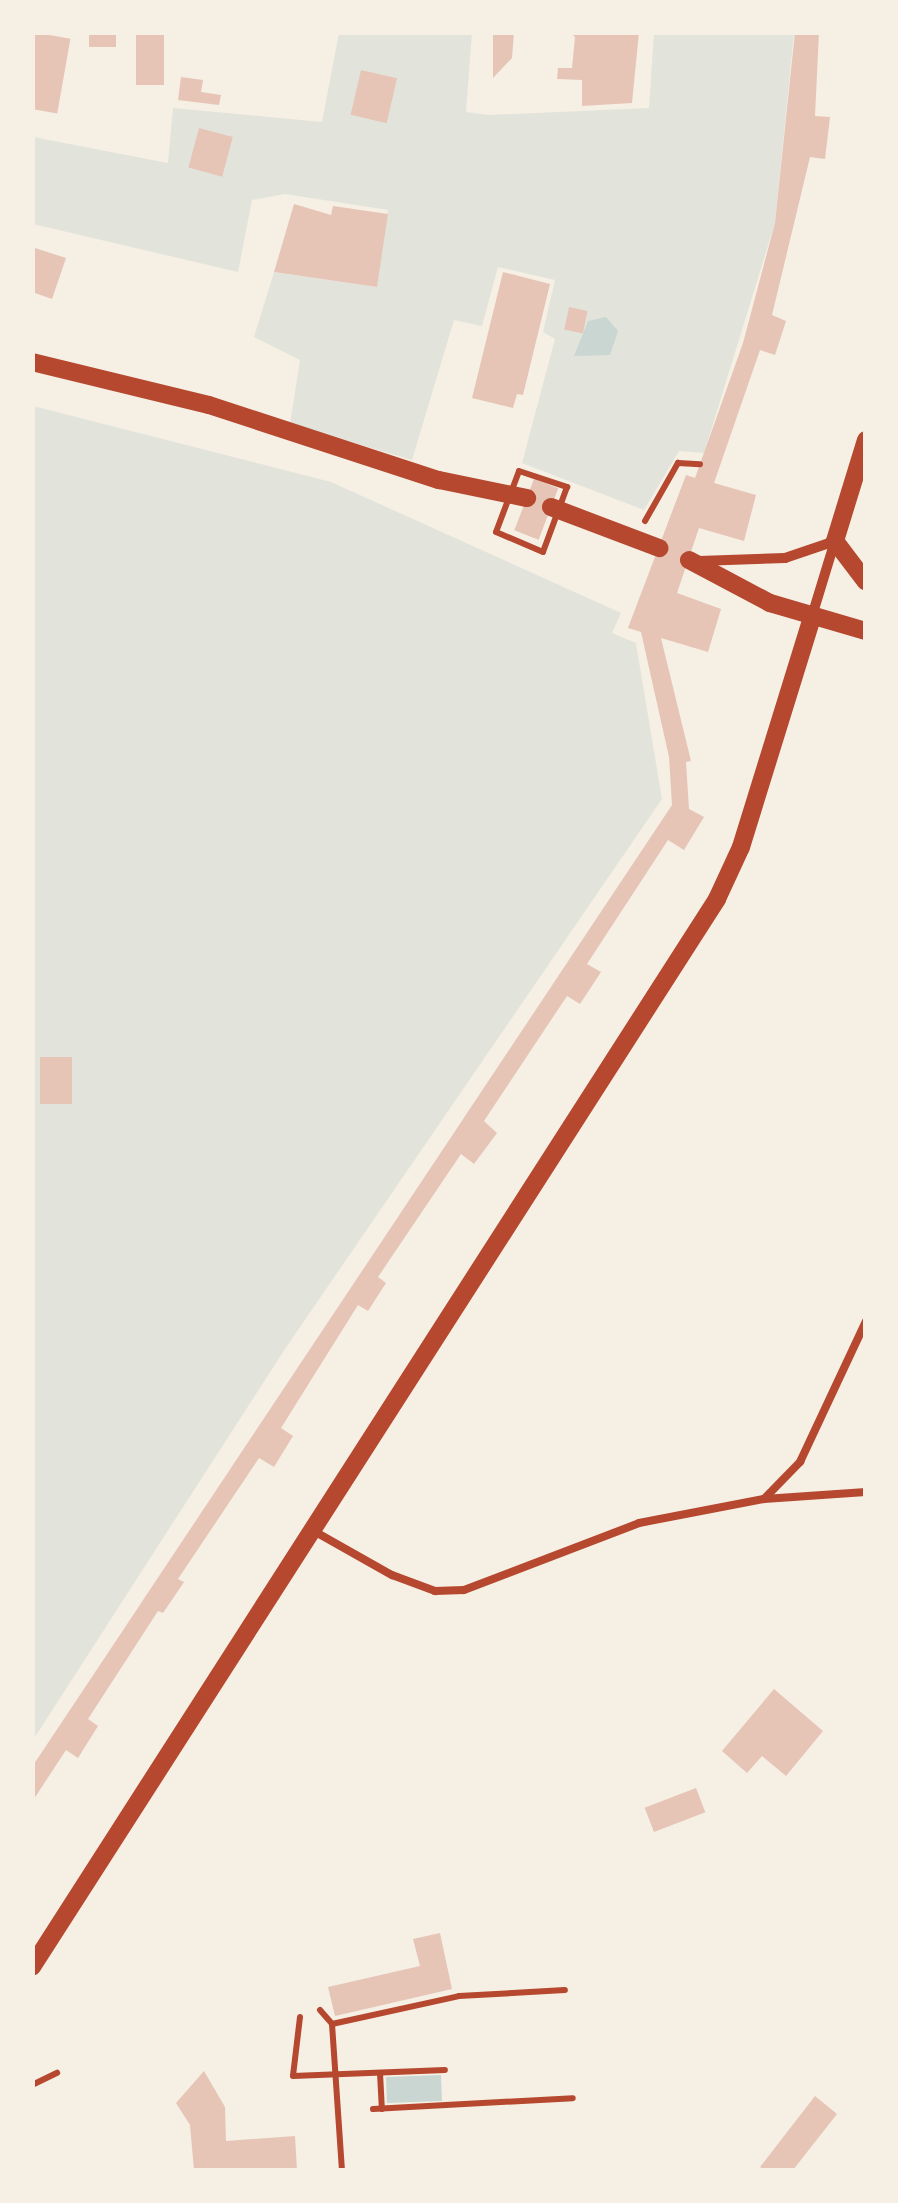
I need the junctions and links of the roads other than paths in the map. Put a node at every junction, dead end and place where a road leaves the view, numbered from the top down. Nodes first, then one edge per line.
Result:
1 (32, 362) edge
2 (866, 440) edge
3 (527, 498) dead end
4 (551, 507) dead end
5 (835, 541) junction
6 (659, 548) dead end
7 (689, 560) joint
8 (866, 582) edge
9 (812, 617) junction
10 (866, 631) edge
11 (866, 1321) edge
12 (866, 1492) edge
13 (764, 1499) junction
14 (312, 1530) junction
15 (32, 1967) edge

1 - 3 street
2 - 5 street
4 - 6 street
5 - 7 street
5 - 8 street
5 - 9 street
7 - 9 street
9 - 10 street
9 - 14 street
11 - 13 lane
12 - 13 lane
13 - 14 lane
14 - 15 street

